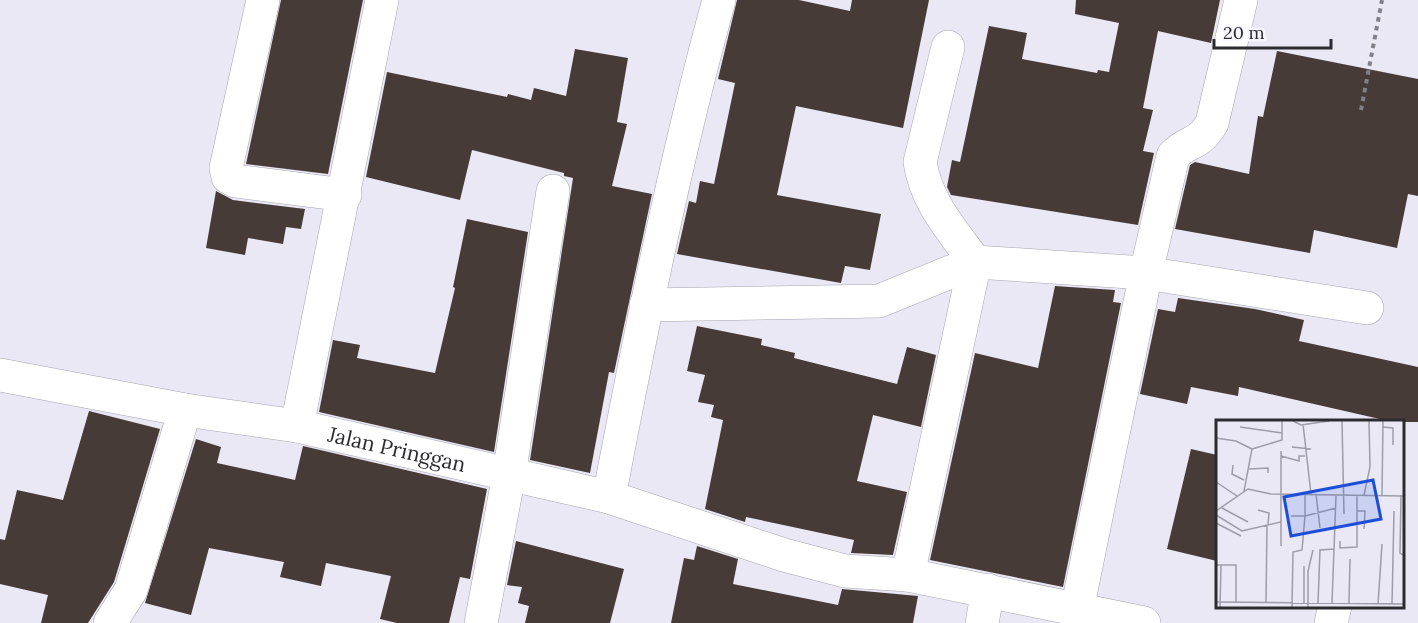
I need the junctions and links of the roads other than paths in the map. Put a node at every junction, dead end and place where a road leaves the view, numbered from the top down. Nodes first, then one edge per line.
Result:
1 (263, 0) edge
2 (382, 0) edge
3 (719, 0) edge
4 (1241, 0) edge
5 (948, 47) dead end
6 (553, 191) dead end
7 (345, 195) junction
8 (975, 262) junction
9 (1146, 273) junction
10 (646, 305) junction
11 (1367, 308) dead end
12 (0, 375) edge
13 (185, 410) junction
14 (297, 426) junction
15 (509, 475) junction
16 (609, 497) junction
17 (908, 575) junction
18 (988, 590) junction
19 (1335, 608) edge
20 (1077, 610) junction
21 (110, 623) edge
22 (481, 623) edge
23 (982, 623) edge
24 (1144, 623) edge
25 (1331, 623) edge

1 - 7 street
2 - 7 street
3 - 10 street
4 - 9 street
5 - 8 street
6 - 15 street
7 - 14 street
8 - 9 street
8 - 10 street
8 - 17 street
9 - 11 street
9 - 20 street
10 - 16 street
12 - 13 street, Jalan Pringgan
13 - 14 street, Jalan Pringgan
13 - 21 street
14 - 15 street, Jalan Pringgan
15 - 16 street, Jalan Pringgan
15 - 22 street
16 - 17 street, Jalan Pringgan
17 - 18 street, Jalan Pringgan
18 - 20 street, Jalan Pringgan
18 - 23 street
19 - 25 street
20 - 24 street, Jalan Pringgan

